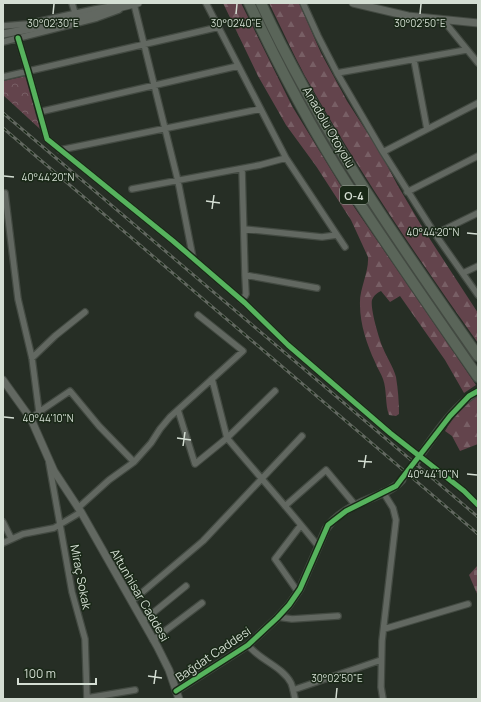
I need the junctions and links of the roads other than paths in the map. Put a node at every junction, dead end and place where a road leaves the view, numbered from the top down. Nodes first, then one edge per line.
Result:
1 (72, 3) edge
2 (136, 3) edge
3 (206, 3) edge
4 (248, 3) edge
5 (261, 3) edge
6 (303, 3) edge
7 (353, 3) edge
8 (382, 7) edge
9 (75, 13) junction
10 (443, 20) junction
11 (478, 24) edge
12 (3, 26) edge
13 (219, 27) junction
14 (3, 34) edge
15 (18, 38) junction
16 (3, 42) edge
17 (144, 44) junction
18 (466, 50) junction
19 (414, 60) junction
20 (478, 63) edge
21 (238, 66) junction
22 (28, 72) junction
23 (338, 73) junction
24 (3, 78) edge
25 (154, 85) junction
26 (478, 103) edge
27 (260, 109) junction
28 (39, 112) junction
29 (164, 128) junction
30 (427, 129) junction
31 (60, 150) junction
32 (383, 152) junction
33 (478, 156) edge
34 (286, 158) junction
35 (242, 169) junction
36 (178, 181) junction
37 (132, 189) dead end
38 (407, 192) junction
39 (5, 193) dead end
40 (478, 213) edge
41 (244, 229) junction
42 (9, 231) junction
43 (435, 234) junction
44 (3, 235) edge
45 (336, 235) junction
46 (345, 247) dead end
47 (193, 258) junction
48 (478, 266) edge
49 (463, 273) junction
50 (245, 275) junction
51 (317, 288) dead end
52 (478, 295) edge
53 (241, 300) junction
54 (85, 312) dead end
55 (198, 315) dead end
56 (478, 356) edge
57 (32, 358) junction
58 (478, 377) edge
59 (212, 378) junction
60 (3, 380) edge
61 (275, 391) dead end
62 (477, 392) dead end
63 (178, 410) junction
64 (39, 412) junction
65 (31, 419) junction
66 (302, 436) dead end
67 (227, 438) junction
68 (48, 459) junction
69 (418, 459) junction
70 (134, 462) junction
71 (262, 480) junction
72 (402, 480) tunnel mouth
73 (383, 492) junction
74 (478, 505) edge
75 (285, 506) junction
76 (356, 506) junction
77 (80, 510) junction
78 (3, 522) edge
79 (301, 525) junction
80 (60, 526) junction
81 (11, 538) junction
82 (3, 543) edge
83 (318, 546) junction
84 (186, 586) dead end
85 (298, 592) junction
86 (132, 602) junction
87 (202, 603) dead end
88 (468, 604) dead end
89 (338, 616) dead end
90 (278, 617) junction
91 (143, 621) junction
92 (384, 629) junction
93 (154, 640) junction
94 (248, 645) junction
95 (381, 660) junction
96 (135, 690) dead end
97 (293, 690) junction
98 (176, 691) junction
99 (87, 698) edge
100 (179, 699) edge
101 (295, 699) edge
102 (383, 699) edge

1 - 9 street
2 - 9 street
2 - 14 street
2 - 15 street
2 - 17 street
3 - 13 street
4 - 58 highway, Anadolu Otoyolu / O-4
5 - 56 highway, Anadolu Otoyolu / O-4
6 - 23 street
7 - 8 street
8 - 10 street
9 - 12 street
10 - 11 street
10 - 18 street
13 - 17 street
13 - 21 street
15 - 16 street
15 - 22 street
17 - 22 street
17 - 25 street
18 - 19 street
18 - 20 street
19 - 23 street
19 - 30 street
21 - 25 street
21 - 27 street
22 - 24 street
22 - 28 street
23 - 32 street
25 - 28 street
25 - 29 street
26 - 30 street
27 - 29 street
27 - 34 street
28 - 31 street
29 - 31 street
29 - 36 street
30 - 32 street
31 - 47 street
32 - 38 street
33 - 38 street
34 - 35 street
34 - 45 street
35 - 36 street
35 - 41 street
36 - 37 street
36 - 47 street
38 - 43 street
39 - 42 street
40 - 43 street
41 - 45 street
41 - 50 street
42 - 44 street
42 - 57 street
43 - 49 street
45 - 46 street
47 - 53 street
48 - 49 street
49 - 52 street
50 - 51 street
50 - 53 street
53 - 69 street
54 - 57 street
55 - 59 street
57 - 64 street
59 - 63 street
59 - 67 street
60 - 65 street, Altunhisar Caddesi
61 - 67 street
62 - 69 street
63 - 67 street
63 - 70 street
64 - 65 street
64 - 70 street
65 - 68 street, Altunhisar Caddesi
66 - 71 street
67 - 71 street
68 - 77 street, Altunhisar Caddesi
68 - 80 street, Miraç Sokak
69 - 74 street
70 - 77 street
71 - 75 street
71 - 86 street
72 - 73 street, Bağdat Caddesi
73 - 76 street, Bağdat Caddesi
73 - 92 street
75 - 76 street
75 - 79 street
76 - 83 street, Bağdat Caddesi
77 - 80 street
77 - 86 street, Altunhisar Caddesi
78 - 81 street
79 - 83 street
79 - 85 street
80 - 81 street
80 - 99 street, Miraç Sokak
81 - 82 street
83 - 85 street, Bağdat Caddesi
84 - 91 street
85 - 90 street, Bağdat Caddesi
86 - 91 street, Altunhisar Caddesi
87 - 93 street
88 - 92 street
89 - 90 street
90 - 94 street, Bağdat Caddesi
91 - 93 street, Altunhisar Caddesi
92 - 95 street
93 - 98 street, Altunhisar Caddesi
94 - 97 street
94 - 98 street, Bağdat Caddesi
95 - 97 street
95 - 102 street
96 - 99 street
97 - 101 street
98 - 100 street, Altunhisar Caddesi

